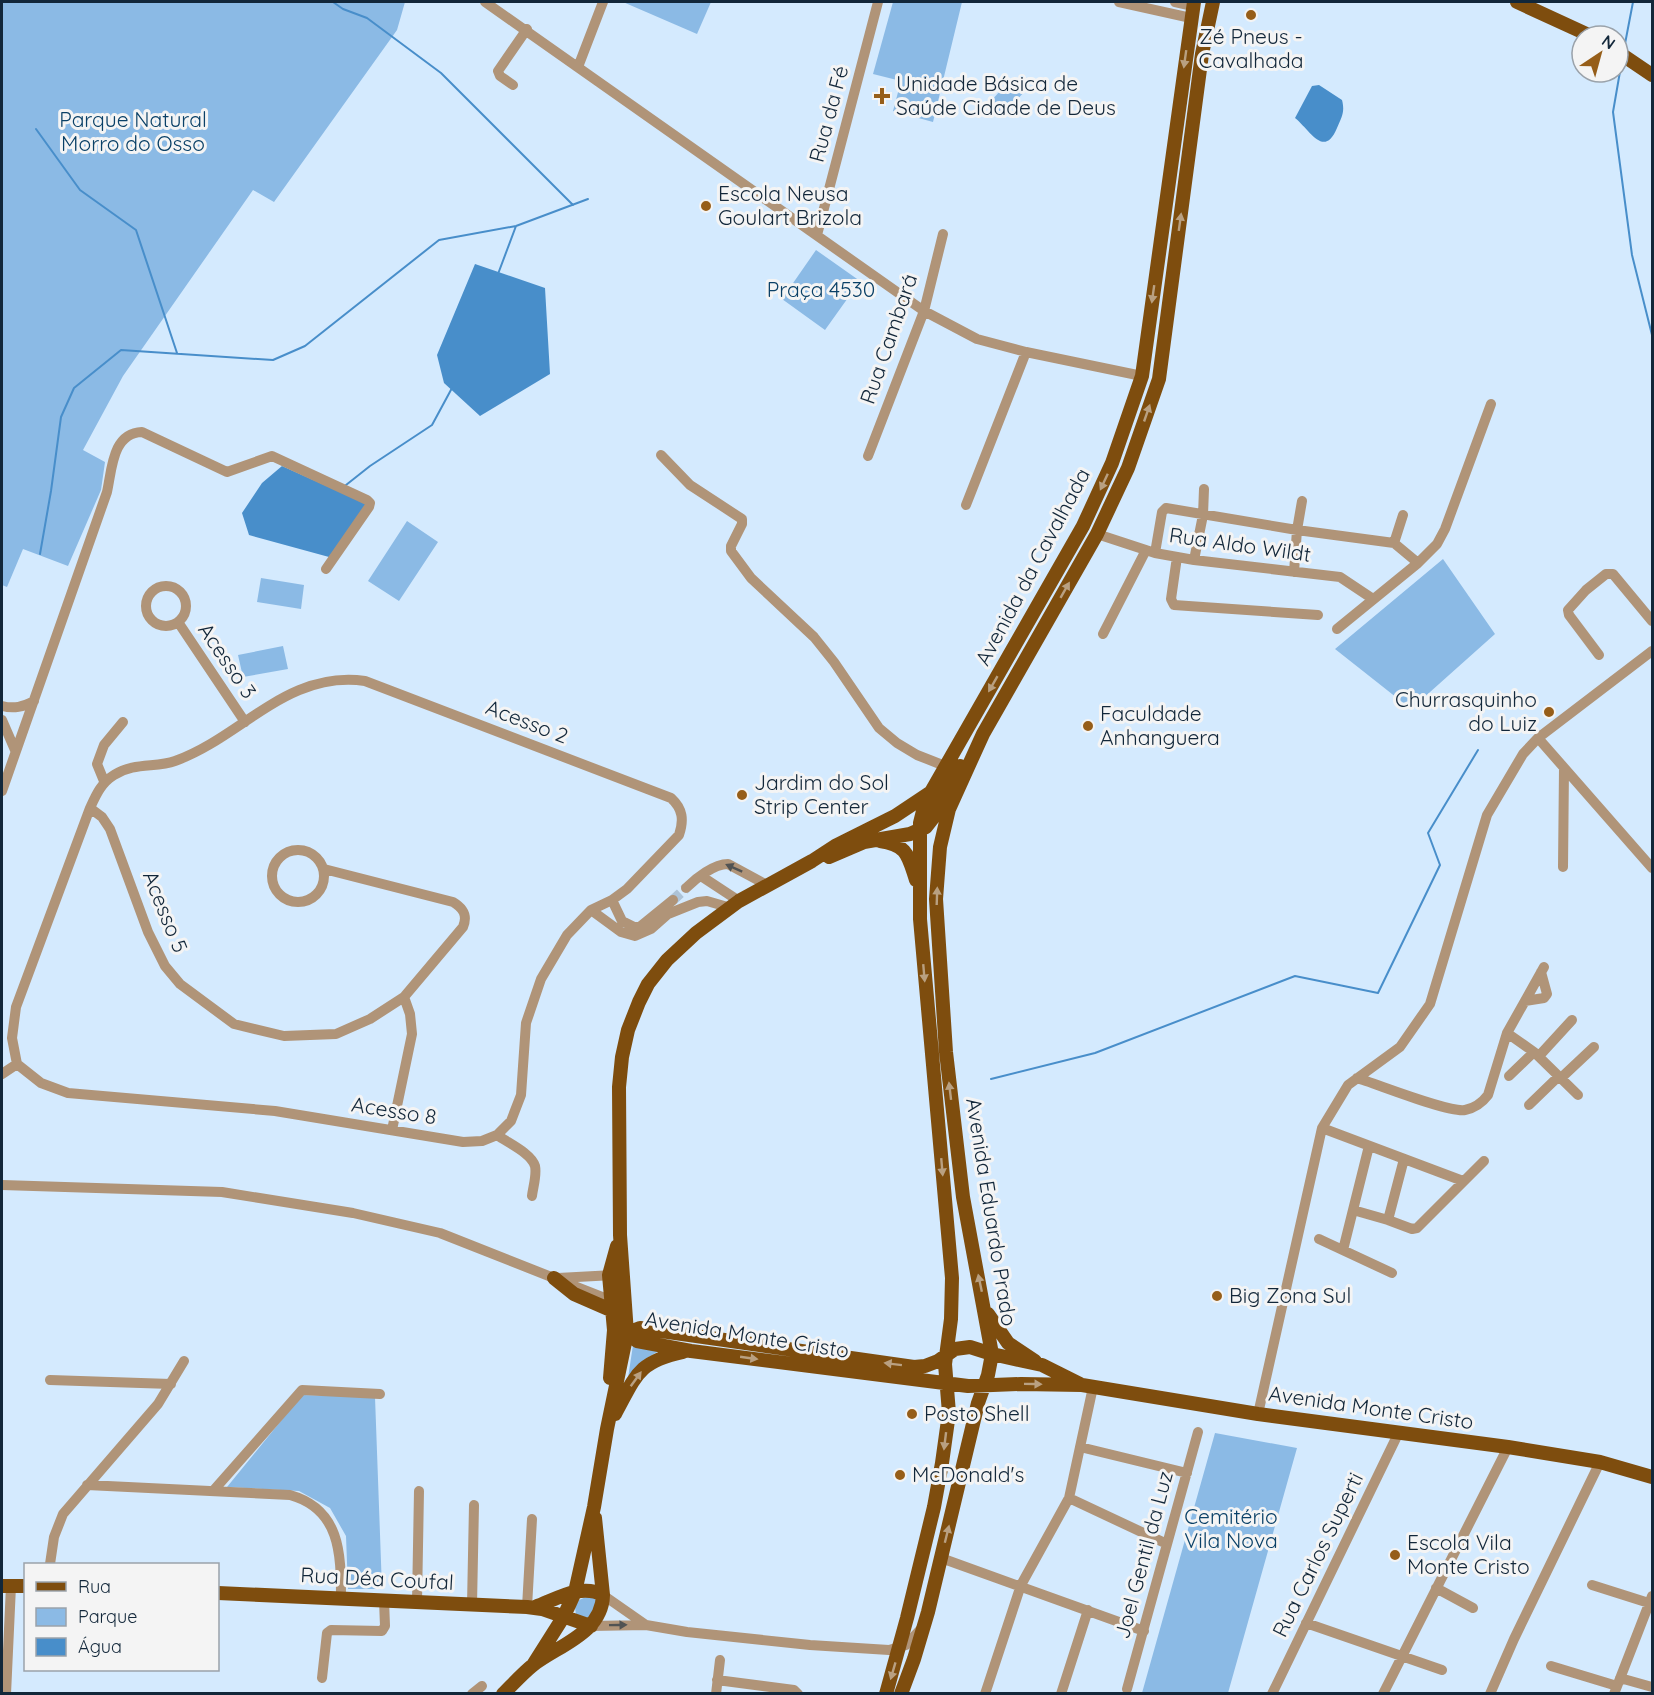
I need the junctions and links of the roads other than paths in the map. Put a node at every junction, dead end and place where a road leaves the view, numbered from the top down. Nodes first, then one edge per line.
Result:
1 (485, 2) edge
2 (603, 2) edge
3 (878, 2) edge
4 (1119, 2) edge
5 (1175, 2) edge
6 (1213, 2) edge
7 (1517, 2) edge
8 (1193, 8) edge
9 (1570, 26) edge
10 (526, 29) junction
11 (1630, 60) edge
12 (578, 67) junction
13 (1653, 75) edge
14 (513, 85) dead end
15 (943, 234) dead end
16 (817, 235) junction
17 (924, 311) junction
18 (1026, 352) junction
19 (1142, 376) junction
20 (1491, 404) dead end
21 (661, 455) dead end
22 (868, 456) dead end
23 (1204, 489) dead end
24 (1302, 501) dead end
25 (966, 504) dead end
26 (1403, 514) dead end
27 (1203, 515) junction
28 (1297, 530) junction
29 (1097, 534) junction
30 (1394, 543) junction
31 (1151, 552) junction
32 (1177, 557) junction
33 (1194, 560) junction
34 (1418, 563) junction
35 (326, 569) dead end
36 (1294, 572) junction
37 (1051, 583) junction
38 (1373, 599) junction
39 (1318, 615) dead end
40 (1653, 621) edge
41 (178, 622) dead end
42 (1337, 629) dead end
43 (1103, 634) dead end
44 (1037, 641) junction
45 (1653, 651) edge
46 (1599, 655) dead end
47 (1007, 660) junction
48 (34, 701) junction
49 (2, 705) edge
50 (995, 714) junction
51 (2, 720) edge
52 (123, 722) dead end
53 (245, 722) junction
54 (983, 734) junction
55 (1538, 738) junction
56 (2, 749) edge
57 (15, 752) junction
58 (945, 766) junction
59 (1564, 768) junction
60 (104, 781) junction
61 (2, 791) edge
62 (931, 792) junction
63 (90, 807) junction
64 (920, 831) junction
65 (875, 840) junction
66 (812, 861) junction
67 (1563, 867) dead end
68 (1653, 868) edge
69 (324, 869) junction
70 (701, 876) junction
71 (767, 885) junction
72 (686, 888) tunnel mouth
73 (919, 890) junction
74 (612, 900) junction
75 (673, 900) tunnel mouth
76 (735, 905) junction
77 (591, 910) junction
78 (404, 997) junction
79 (1525, 1001) junction
80 (1572, 1020) dead end
81 (1507, 1033) junction
82 (1594, 1047) dead end
83 (1536, 1054) junction
84 (17, 1064) junction
85 (2, 1074) edge
86 (1509, 1076) dead end
87 (1560, 1077) junction
88 (1357, 1078) junction
89 (1578, 1095) dead end
90 (1529, 1105) dead end
91 (1322, 1128) junction
92 (392, 1130) junction
93 (497, 1135) junction
94 (1369, 1146) junction
95 (1404, 1159) junction
96 (1484, 1161) dead end
97 (1463, 1181) junction
98 (2, 1185) edge
99 (532, 1196) dead end
100 (1353, 1210) junction
101 (1388, 1220) junction
102 (1319, 1239) dead end
103 (1343, 1250) junction
104 (1392, 1273) dead end
105 (616, 1276) junction
106 (554, 1278) junction
107 (615, 1305) junction
108 (986, 1311) junction
109 (627, 1333) junction
110 (691, 1350) junction
111 (947, 1353) junction
112 (992, 1354) junction
113 (184, 1360) dead end
114 (1042, 1365) junction
115 (50, 1380) dead end
116 (948, 1383) junction
117 (171, 1384) junction
118 (610, 1384) junction
119 (984, 1385) junction
120 (1088, 1386) junction
121 (380, 1394) dead end
122 (1258, 1414) junction
123 (607, 1429) junction
124 (1198, 1432) dead end
125 (1398, 1434) junction
126 (1080, 1447) junction
127 (1508, 1447) junction
128 (1600, 1462) junction
129 (1187, 1473) junction
130 (1653, 1477) edge
131 (87, 1485) junction
132 (213, 1491) junction
133 (419, 1491) dead end
134 (1069, 1498) junction
135 (474, 1506) dead end
136 (594, 1507) junction
137 (532, 1519) dead end
138 (1167, 1544) junction
139 (941, 1558) junction
140 (50, 1563) edge
141 (1021, 1585) junction
142 (1592, 1585) dead end
143 (6, 1586) edge
144 (24, 1586) edge
145 (1436, 1588) junction
146 (575, 1592) junction
147 (219, 1593) edge
148 (603, 1595) junction
149 (341, 1597) junction
150 (384, 1600) junction
151 (1652, 1601) edge
152 (417, 1602) junction
153 (472, 1605) junction
154 (535, 1608) junction
155 (1473, 1608) dead end
156 (1088, 1610) junction
157 (564, 1616) junction
158 (1306, 1623) junction
159 (646, 1625) junction
160 (591, 1626) junction
161 (924, 1626) junction
162 (1144, 1631) junction
163 (550, 1640) junction
164 (899, 1648) junction
165 (1402, 1657) junction
166 (720, 1660) dead end
167 (533, 1665) junction
168 (1551, 1666) dead end
169 (1443, 1670) dead end
170 (322, 1678) dead end
171 (717, 1680) junction
172 (482, 1686) dead end
173 (1617, 1686) edge
174 (1653, 1687) edge
175 (4, 1689) edge
176 (1127, 1689) dead end
177 (472, 1694) edge
178 (503, 1694) edge
179 (716, 1694) edge
180 (798, 1694) edge
181 (885, 1694) edge
182 (901, 1694) edge
183 (985, 1694) edge
184 (1061, 1694) edge
185 (1272, 1694) edge
186 (1383, 1694) edge
187 (1490, 1694) edge

1 - 10 street
2 - 12 street
3 - 16 street, Rua da Fé
4 - 8 street
5 - 8 street
29 -> 6 main road, Avenida da Cavalhada
7 - 9 main road
8 -> 19 main road, Avenida da Cavalhada
10 - 12 street
10 - 14 street
11 - 13 main road
12 - 16 street
15 - 17 street, Rua Cambará
16 - 17 street
17 - 18 street
17 - 22 street, Rua Cambará
18 - 19 street
18 - 25 street
19 -> 37 main road, Avenida da Cavalhada
20 - 34 street
21 - 58 street
23 - 27 street
24 - 28 street
26 - 30 street
27 - 28 street
27 - 31 street
27 - 33 street
28 - 30 street
28 - 36 street
29 - 31 street, Rua Aldo Wildt
44 -> 29 main road, Avenida da Cavalhada
30 - 34 street
31 - 32 street, Rua Aldo Wildt
31 - 43 street
32 - 33 street, Rua Aldo Wildt
32 - 39 street
33 - 36 street, Rua Aldo Wildt
34 - 38 street
35 - 48 street
36 - 38 street, Rua Aldo Wildt
37 - 44 main road
37 - 47 main road, Avenida da Cavalhada
38 - 42 street
40 - 46 street
41 - 53 street, Acesso 3
44 - 50 main road, Avenida da Cavalhada
45 - 55 street
47 - 50 main road
47 -> 58 main road, Avenida da Cavalhada
48 - 49 street
48 - 57 street
50 - 54 main road, Avenida da Cavalhada
51 - 57 street
52 - 60 street
53 - 60 street, Acesso 2
53 - 74 street, Acesso 2
54 - 64 main road
108 -> 54 main road, Avenida Eduardo Prado
55 - 59 street
55 - 88 street
56 - 57 street
57 - 61 street
58 - 62 main road, Avenida da Cavalhada
59 - 67 street
59 - 68 street
60 - 63 street
62 - 64 main road, Avenida Eduardo Prado
62 - 66 main road, Avenida da Cavalhada
63 - 78 street, Acesso 5
63 - 84 street
64 - 65 main road, Avenida da Cavalhada
64 - 73 main road, Avenida Eduardo Prado
65 - 66 main road, Avenida da Cavalhada
65 - 73 main road
66 - 71 main road, Avenida da Cavalhada
69 - 69 street
69 - 78 street, Acesso 5
71 -> 70 street
70 - 72 street
70 - 76 street
71 - 76 main road, Avenida da Cavalhada
73 -> 111 main road, Avenida Eduardo Prado
74 - 75 street
74 - 77 street
76 - 77 street
76 - 105 main road, Avenida da Cavalhada
77 - 93 street
78 - 92 street
79 - 79 street
79 - 81 street
80 - 83 street
81 - 83 street
81 - 88 street
82 - 87 street
83 - 86 street
83 - 87 street
84 - 85 street
84 - 92 street, Acesso 8
87 - 89 street
87 - 90 street
88 - 91 street
91 - 94 street
91 - 122 street
92 - 93 street, Acesso 8
93 - 99 street
94 - 95 street
94 - 100 street
95 - 97 street
95 - 101 street
96 - 97 street
97 - 101 street
98 - 106 street
100 - 101 street
100 - 103 street
102 - 103 street
103 - 104 street
105 - 106 street
105 - 107 main road, Avenida da Cavalhada
106 - 107 main road
107 - 109 main road, Avenida da Cavalhada
107 - 109 main road
107 - 118 main road, Avenida da Cavalhada
108 - 112 main road, Avenida Eduardo Prado
108 - 114 main road
109 - 110 main road, Avenida Monte Cristo
111 -> 109 main road, Avenida Monte Cristo
109 - 118 main road
109 - 123 main road, Avenida da Cavalhada
110 -> 116 main road, Avenida Monte Cristo
123 -> 110 main road
111 - 112 main road, Avenida Monte Cristo
111 - 116 main road, Avenida Eduardo Prado
112 - 114 main road, Avenida Monte Cristo
112 - 119 main road, Avenida Eduardo Prado
113 - 117 street
114 - 120 main road, Avenida Monte Cristo
115 - 117 street
116 - 119 main road, Avenida Monte Cristo
116 -> 164 main road, Avenida Eduardo Prado
117 - 131 street
118 - 123 main road, Avenida da Cavalhada
119 -> 120 main road, Avenida Monte Cristo
139 -> 119 main road, Avenida Eduardo Prado
120 - 122 main road, Avenida Monte Cristo
120 - 126 street
121 - 132 street
122 - 125 main road, Avenida Monte Cristo
123 - 136 main road, Avenida da Cavalhada
124 - 129 street, Joel Gentil da Luz
125 - 127 main road, Avenida Monte Cristo
125 - 158 street, Rua Carlos Superti
126 - 129 street
126 - 134 street
127 - 128 main road, Avenida Monte Cristo
127 - 145 street
128 - 130 main road, Avenida Monte Cristo
128 - 187 street
129 - 138 street, Joel Gentil da Luz
131 - 132 street
131 - 140 street
132 - 149 street
133 - 152 street
134 - 138 street
134 - 141 street
135 - 153 street
136 - 146 main road, Avenida da Cavalhada
136 - 148 main road, Avenida da Cavalhada
137 - 154 street
138 - 162 street, Joel Gentil da Luz
139 - 141 street
139 - 161 main road, Avenida Eduardo Prado
141 - 156 street
141 - 183 street
142 - 151 street
143 - 144 main road
143 - 175 street
145 - 155 street
145 - 165 street
146 - 148 main road, Rua Déa Coufal
146 - 154 main road, Rua Déa Coufal
146 - 157 main road, Avenida da Cavalhada
147 - 149 main road, Rua Déa Coufal
148 - 159 street, Rua Déa Coufal
148 - 160 main road, Avenida da Cavalhada
149 - 150 main road, Rua Déa Coufal
150 - 152 main road, Rua Déa Coufal
150 - 170 street
151 - 173 street
152 - 153 main road, Rua Déa Coufal
153 - 154 main road, Rua Déa Coufal
154 - 157 main road, Rua Déa Coufal
154 - 163 main road
156 - 162 street
156 - 184 street
157 - 160 main road, Rua Déa Coufal
157 - 163 main road, Avenida da Cavalhada
158 - 165 street
158 - 185 street, Rua Carlos Superti
160 -> 159 street, Rua Déa Coufal
159 - 164 street, Rua Déa Coufal
160 - 167 main road, Avenida da Cavalhada
161 - 164 street
161 - 182 main road, Avenida Eduardo Prado
162 - 176 street, Joel Gentil da Luz
163 - 167 main road, Avenida da Cavalhada
164 -> 181 main road, Avenida Eduardo Prado
165 - 169 street
165 - 186 street
166 - 171 street
167 - 178 main road, Avenida da Cavalhada
168 - 173 street
171 - 179 street
171 - 180 street
172 - 177 street
173 - 174 street

